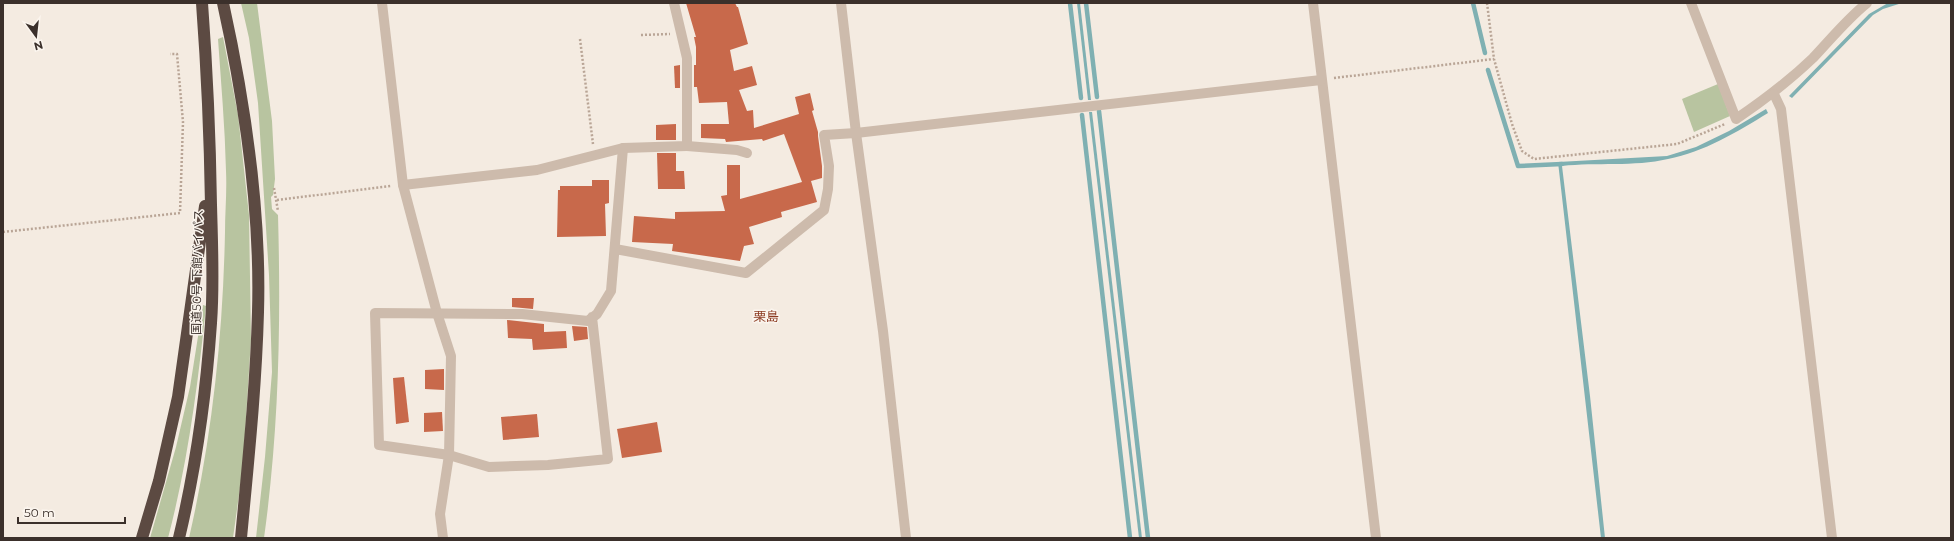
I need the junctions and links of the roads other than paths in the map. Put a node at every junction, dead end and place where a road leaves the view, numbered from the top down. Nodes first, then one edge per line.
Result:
1 (202, 3) edge
2 (223, 3) edge
3 (382, 3) edge
4 (674, 3) edge
5 (841, 3) edge
6 (1313, 3) edge
7 (1691, 3) edge
8 (1867, 3) edge
9 (1321, 80) junction
10 (1774, 94) junction
11 (856, 133) junction
12 (687, 146) junction
13 (623, 148) junction
14 (747, 153) dead end
15 (210, 166) junction
16 (404, 184) junction
17 (614, 250) junction
18 (437, 313) junction
19 (592, 317) junction
20 (449, 455) junction
21 (142, 538) edge
22 (179, 538) edge
23 (241, 538) edge
24 (443, 538) edge
25 (906, 538) edge
26 (1376, 538) edge
27 (1832, 538) edge

1 - 15 highway, 国道50号 下館バイパス
2 - 23 highway
3 - 16 street
4 - 12 street
5 - 11 street
6 - 9 street
7 - 10 street
8 - 10 street
9 - 11 street
9 - 26 street
10 - 27 street
11 - 17 street
11 - 25 street
12 - 13 street
12 - 14 street
13 - 16 street
13 - 17 street
15 - 21 highway
15 - 22 highway, 国道50号 下館バイパス
16 - 18 street
17 - 19 street
18 - 19 street
18 - 20 street
18 - 20 street
19 - 20 street
20 - 24 street

